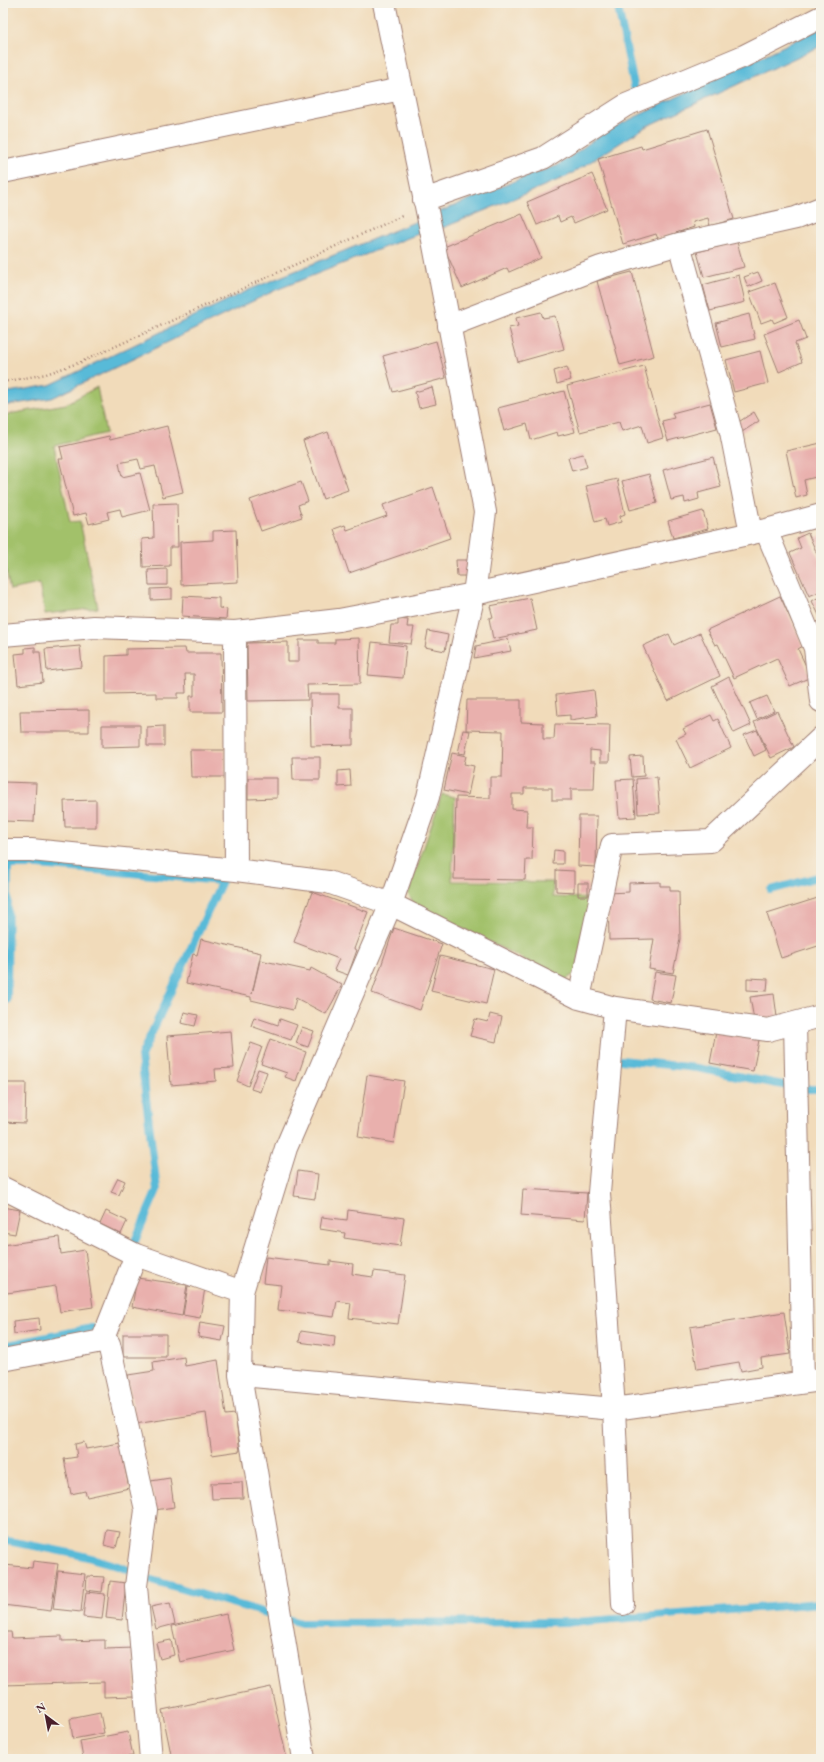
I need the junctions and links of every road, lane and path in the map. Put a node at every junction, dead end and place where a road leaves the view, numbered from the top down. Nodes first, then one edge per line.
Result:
1 (384, 3) edge
2 (821, 17) edge
3 (401, 89) junction
4 (3, 172) edge
5 (425, 206) junction
6 (821, 208) edge
7 (679, 244) junction
8 (449, 326) junction
9 (3, 382) edge
10 (821, 515) edge
11 (759, 531) junction
12 (474, 594) junction
13 (235, 632) junction
14 (3, 635) edge
15 (818, 647) edge
16 (821, 702) edge
17 (821, 738) edge
18 (3, 850) edge
19 (236, 870) junction
20 (392, 904) junction
21 (579, 998) junction
22 (615, 1008) junction
23 (821, 1016) edge
24 (795, 1024) junction
25 (3, 1188) edge
26 (136, 1255) junction
27 (242, 1292) junction
28 (102, 1341) junction
29 (3, 1360) edge
30 (240, 1375) junction
31 (812, 1381) edge
32 (614, 1409) junction
33 (623, 1604) dead end
34 (151, 1759) edge
35 (304, 1759) edge

1 - 3 street
2 - 5 street
3 - 4 street
3 - 5 street
5 - 8 street
5 - 9 path
6 - 7 street
7 - 8 street
7 - 11 street
8 - 12 street
10 - 11 street
11 - 12 street
11 - 15 street
12 - 13 street
12 - 20 street
13 - 14 street
13 - 19 street
15 - 16 street
17 - 21 street
18 - 19 street
19 - 20 street
20 - 21 street
20 - 27 street
21 - 22 street
22 - 24 street
22 - 32 street
23 - 24 street
24 - 31 street
25 - 26 street
26 - 27 street
26 - 28 street
27 - 30 street
28 - 29 street
28 - 34 street
30 - 32 street
30 - 35 street
31 - 32 street
32 - 33 street

